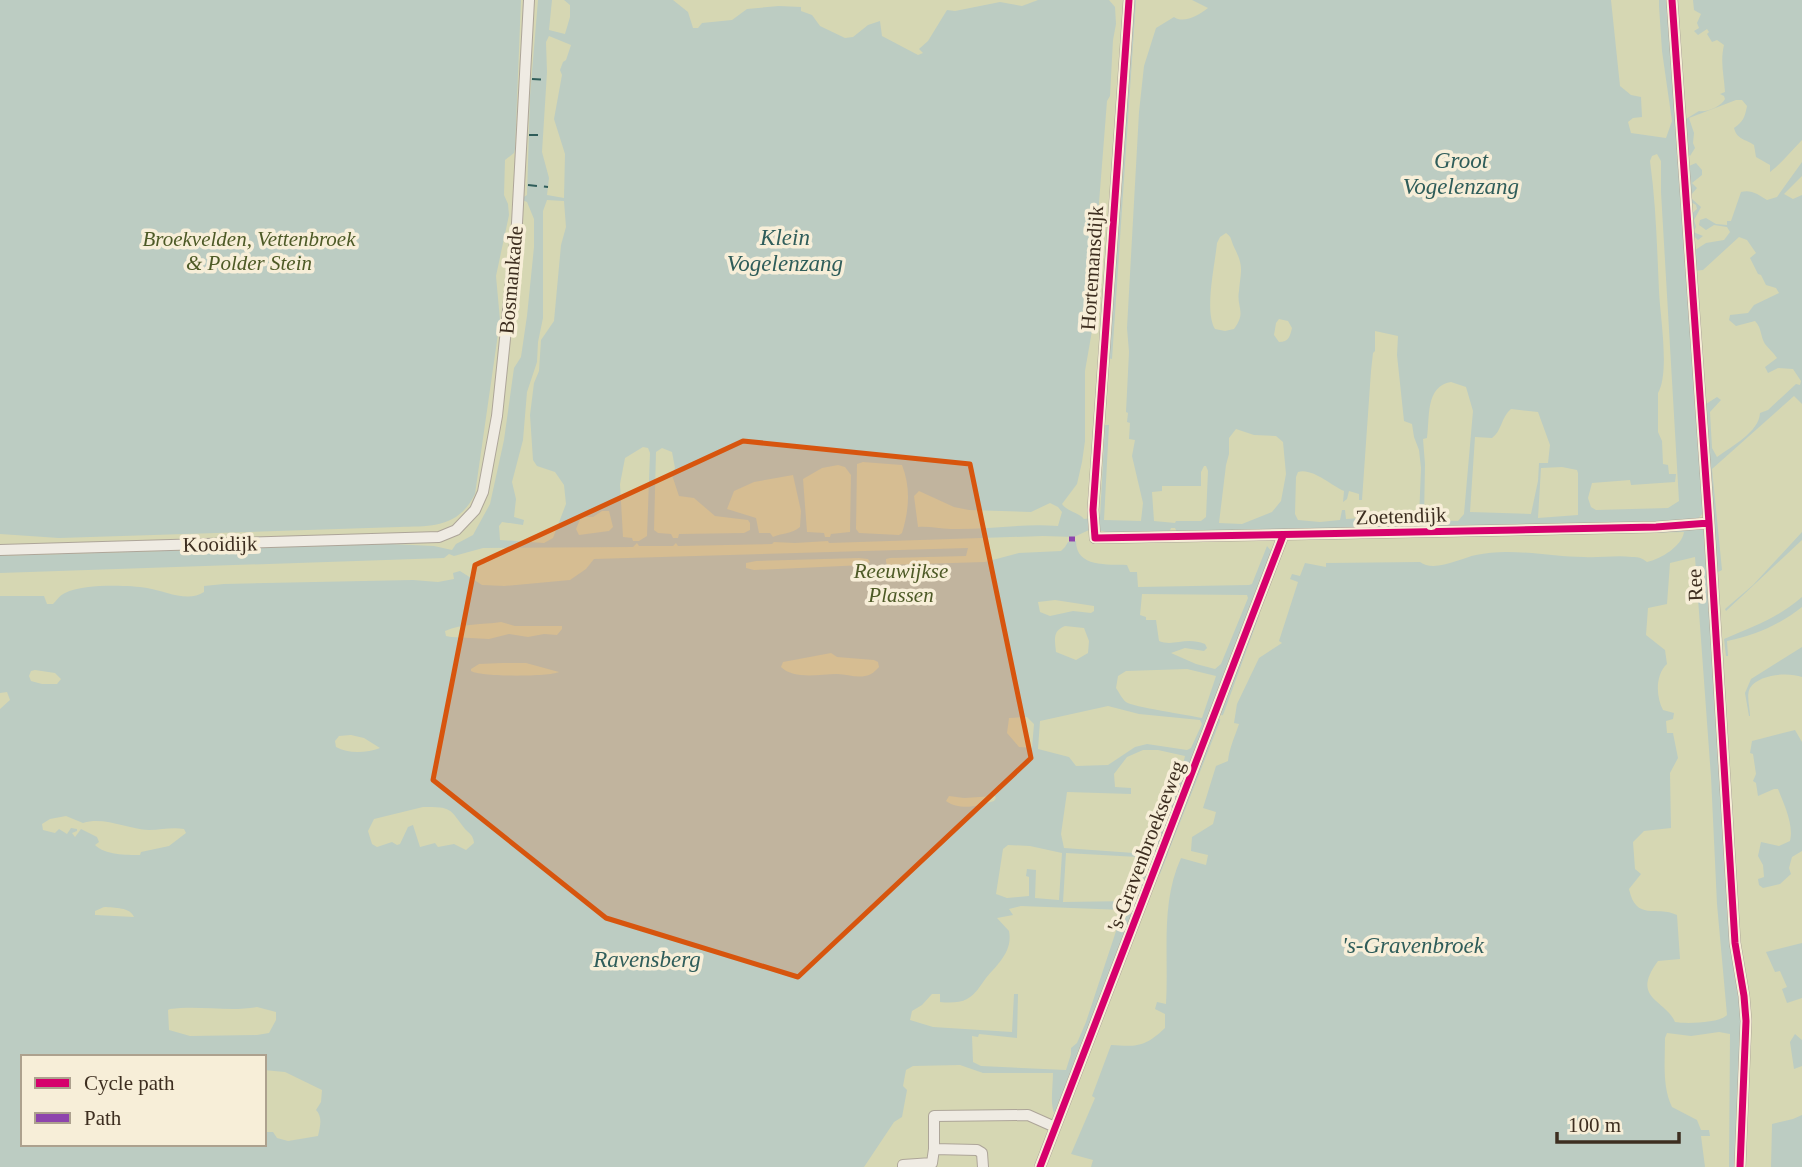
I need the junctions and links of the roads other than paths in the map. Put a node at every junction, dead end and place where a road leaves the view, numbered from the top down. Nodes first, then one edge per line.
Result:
1 (529, 0) edge
2 (1129, 0) edge
3 (1672, 0) edge
4 (1699, 523) junction
5 (1093, 529) joint
6 (1283, 536) junction
7 (439, 537) joint
8 (0, 550) edge
9 (1055, 1127) junction
10 (934, 1149) junction
11 (902, 1167) edge
12 (983, 1167) edge
13 (1040, 1167) edge
14 (1740, 1167) edge

1 - 7 street, Bosmankade
2 - 5 street, Hortemansdijk
3 - 4 street, Ree
4 - 6 street, Zoetendijk
4 - 14 street, Ree
5 - 6 street, Zoetendijk
6 - 9 street, 's-Gravenbroekseweg
7 - 8 street, Kooidijk
9 - 10 street
9 - 13 street, 's-Gravenbroekseweg
10 - 11 street
10 - 12 street

